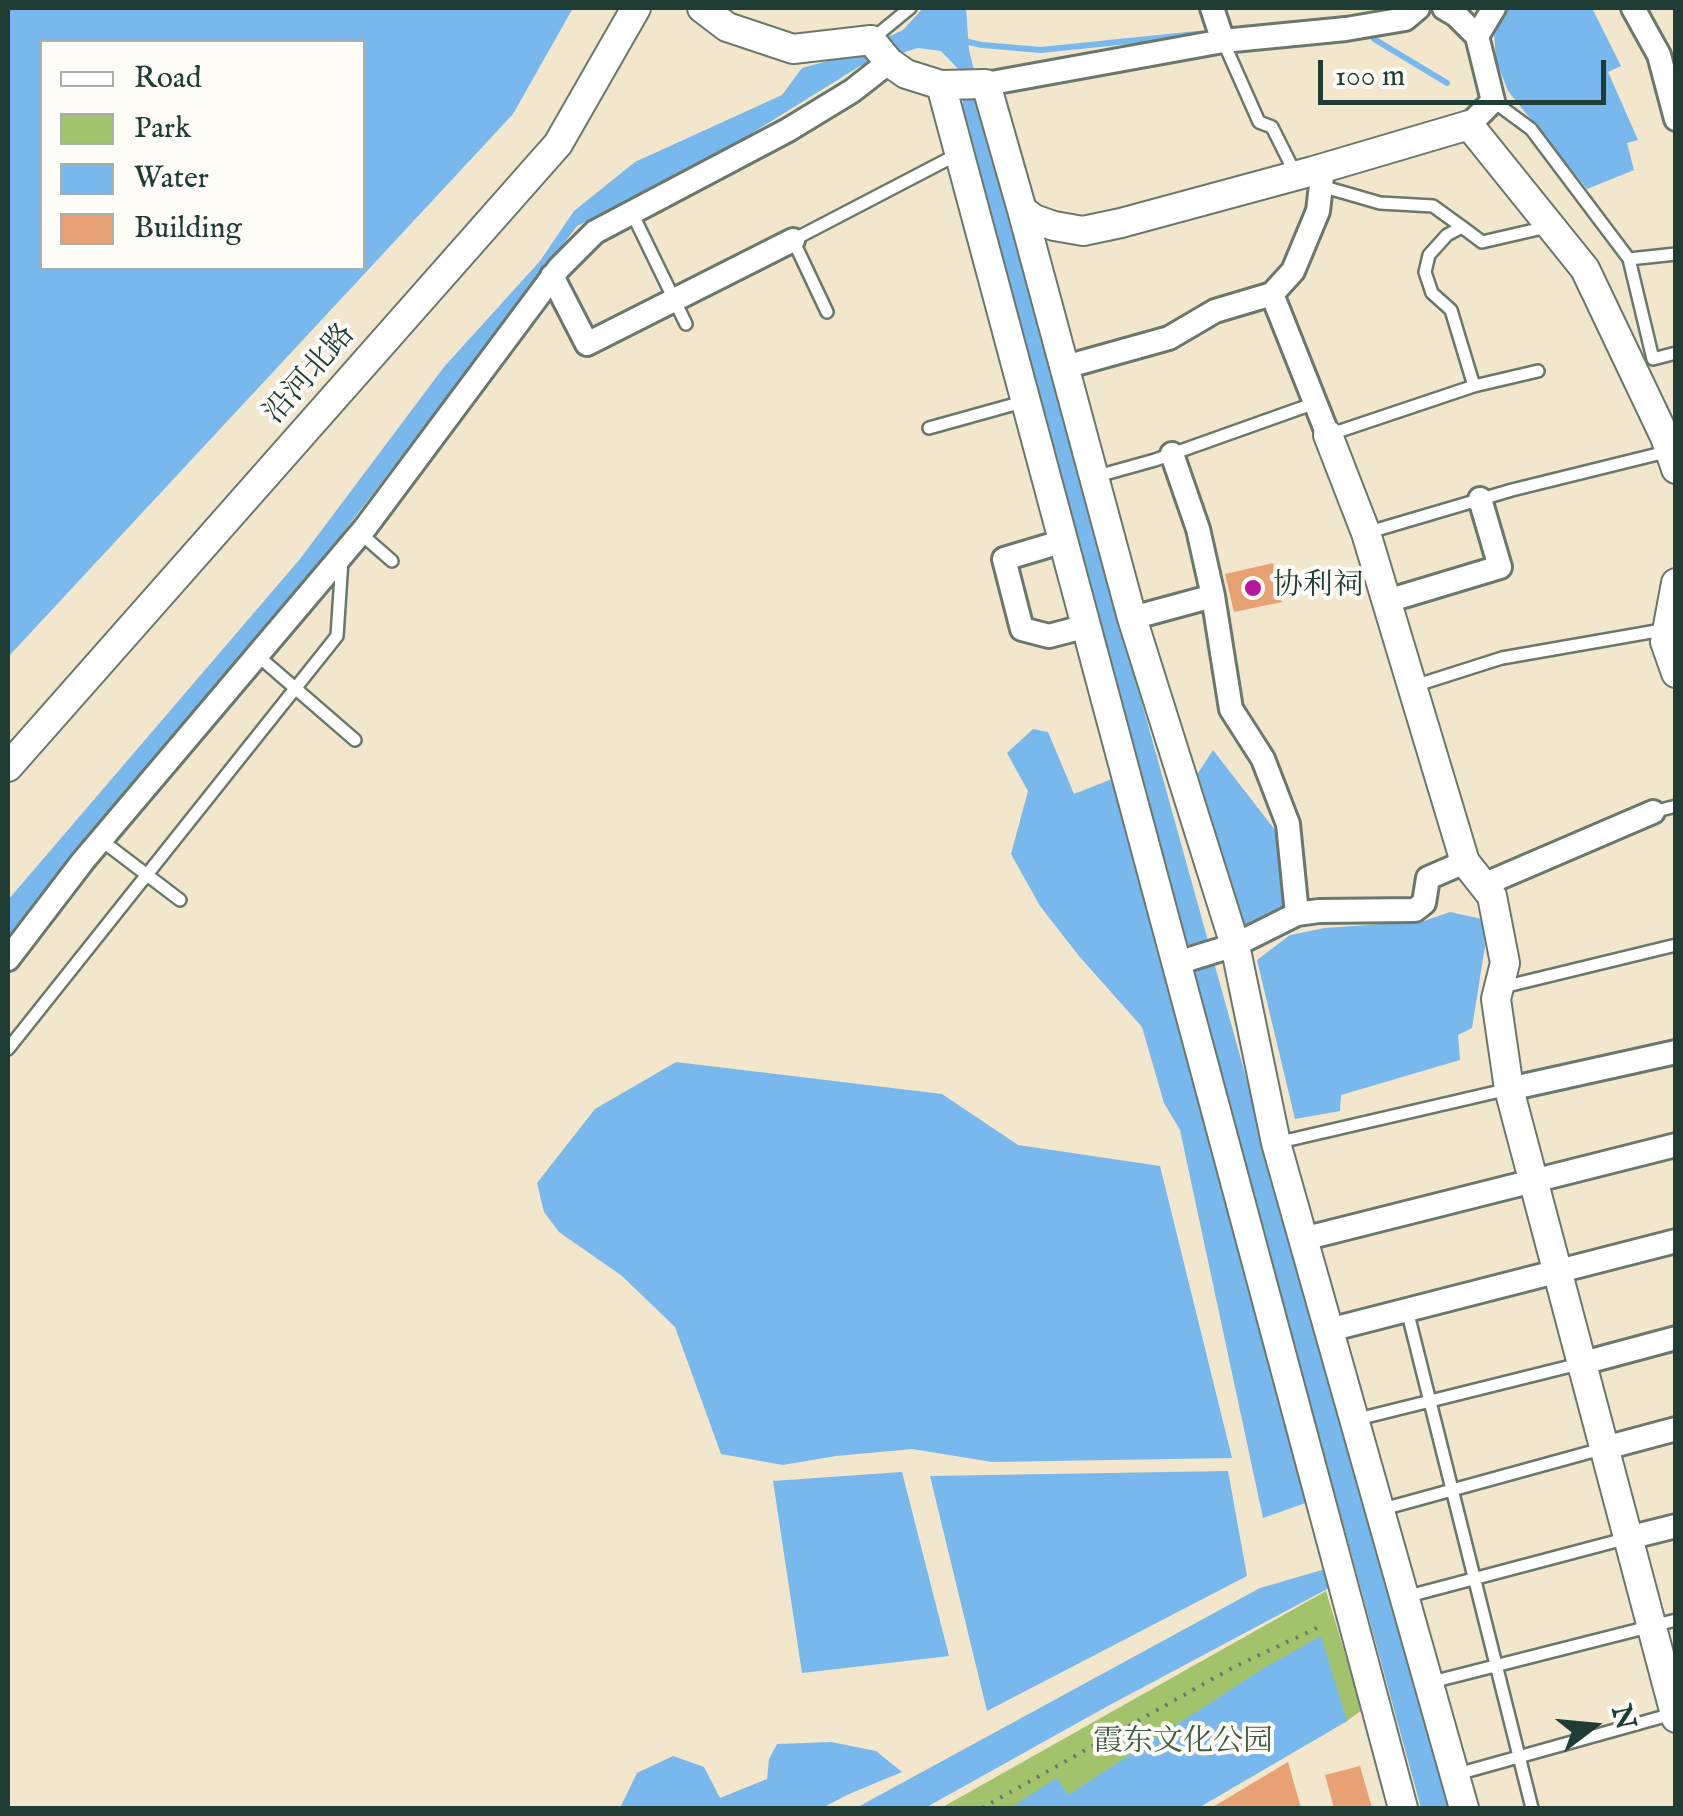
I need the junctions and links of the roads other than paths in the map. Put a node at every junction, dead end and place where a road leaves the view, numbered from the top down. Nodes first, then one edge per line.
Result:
1 (636, 8) edge
2 (910, 8) edge
3 (1212, 8) edge
4 (1418, 8) edge
5 (1444, 8) edge
6 (1494, 8) edge
7 (1634, 8) edge
8 (719, 13) edge
9 (1477, 36) junction
10 (1223, 42) junction
11 (880, 51) junction
12 (986, 84) junction
13 (941, 85) junction
14 (1493, 101) junction
15 (1676, 119) edge
16 (1468, 125) junction
17 (959, 154) junction
18 (1313, 177) junction
19 (1022, 210) junction
20 (632, 213) junction
21 (1551, 226) junction
22 (1462, 228) junction
23 (793, 240) junction
24 (1676, 254) edge
25 (1629, 259) junction
26 (552, 276) junction
27 (1272, 294) junction
28 (827, 312) dead end
29 (686, 324) dead end
30 (1676, 353) edge
31 (1065, 367) junction
32 (1538, 371) dead end
33 (1474, 386) junction
34 (1026, 400) junction
35 (1315, 403) junction
36 (929, 428) dead end
37 (1328, 435) junction
38 (1172, 454) junction
39 (1674, 457) edge
40 (1094, 477) junction
41 (1480, 500) junction
42 (1366, 533) junction
43 (360, 534) junction
44 (1064, 541) junction
45 (342, 556) junction
46 (392, 560) dead end
47 (1676, 583) edge
48 (1213, 596) junction
49 (1387, 601) junction
50 (1132, 618) junction
51 (1087, 626) junction
52 (1668, 628) junction
53 (258, 656) junction
54 (1676, 673) edge
55 (1412, 686) junction
56 (355, 740) dead end
57 (8, 767) edge
58 (1664, 809) edge
59 (101, 840) junction
60 (1465, 862) junction
61 (1483, 885) junction
62 (180, 900) dead end
63 (1297, 914) junction
64 (1235, 945) junction
65 (1676, 946) edge
66 (8, 960) edge
67 (1177, 963) junction
68 (1499, 988) junction
69 (8, 1049) edge
70 (1676, 1052) edge
71 (1509, 1090) junction
72 (1276, 1143) junction
73 (1676, 1145) edge
74 (1534, 1182) junction
75 (1303, 1239) junction
76 (1676, 1241) edge
77 (1559, 1272) junction
78 (1407, 1310) junction
79 (1329, 1330) junction
80 (1676, 1338) edge
81 (1583, 1363) junction
82 (1430, 1401) junction
83 (1354, 1420) junction
84 (1676, 1429) edge
85 (1605, 1448) junction
86 (1452, 1490) junction
87 (1381, 1510) junction
88 (1676, 1526) edge
89 (1628, 1538) junction
90 (1474, 1579) junction
91 (1404, 1597) junction
92 (1663, 1623) edge
93 (1497, 1665) junction
94 (1428, 1682) junction
95 (1675, 1715) edge
96 (1519, 1757) junction
97 (1454, 1775) junction
98 (1403, 1808) edge
99 (1464, 1808) edge
100 (1532, 1808) edge

1 - 57 street, 沿河北路
2 - 11 lane
3 - 10 street
4 - 10 street
5 - 9 street
6 - 9 street
7 - 15 street
8 - 11 street
9 - 14 street
10 - 12 street
10 - 18 lane
11 - 13 street
11 - 20 street
12 - 13 street
12 - 19 street
13 - 17 street
14 - 16 street
14 - 25 lane
16 - 18 street
16 - 21 street
17 - 23 lane
17 - 34 street
18 - 19 street
18 - 22 lane
18 - 27 street
19 - 31 street
20 - 26 street
20 - 29 lane
21 - 22 lane
21 - 39 street
22 - 33 lane
23 - 26 street
23 - 28 lane
24 - 25 lane
25 - 30 lane
26 - 43 street
27 - 31 street
27 - 35 street
31 - 40 street
32 - 33 lane
33 - 37 lane
34 - 36 lane
34 - 44 street
35 - 37 street
35 - 38 lane
37 - 42 street
38 - 40 lane
38 - 48 street
39 - 41 lane
40 - 50 street
41 - 42 lane
41 - 49 street
42 - 49 street
43 - 45 street
43 - 46 lane
44 - 51 street
44 - 51 street
45 - 53 street
45 - 69 lane
47 - 52 street
48 - 50 street
48 - 63 street
49 - 55 street
50 - 64 street
51 - 67 street
52 - 54 street
52 - 55 lane
53 - 56 lane
53 - 59 street
55 - 60 street
58 - 61 street
59 - 62 lane
59 - 66 street
60 - 61 street
60 - 63 street
61 - 68 street
63 - 64 street
64 - 67 street
64 - 72 street
65 - 68 lane
67 - 98 street
68 - 71 street
70 - 71 street
71 - 72 lane
71 - 74 street
72 - 75 street
73 - 74 street
74 - 75 street
74 - 77 street
75 - 79 street
76 - 77 street
77 - 78 street
77 - 81 street
78 - 79 street
78 - 82 lane
79 - 83 street
80 - 81 street
81 - 82 lane
81 - 85 street
82 - 83 lane
82 - 86 lane
83 - 87 street
84 - 85 street
85 - 86 lane
85 - 89 street
86 - 87 lane
86 - 90 lane
87 - 91 street
88 - 89 street
89 - 90 lane
89 - 92 street
90 - 91 lane
90 - 93 lane
91 - 94 street
92 - 93 lane
92 - 95 street
93 - 94 lane
93 - 96 lane
94 - 97 street
95 - 96 lane
96 - 97 lane
96 - 100 lane
97 - 99 street

